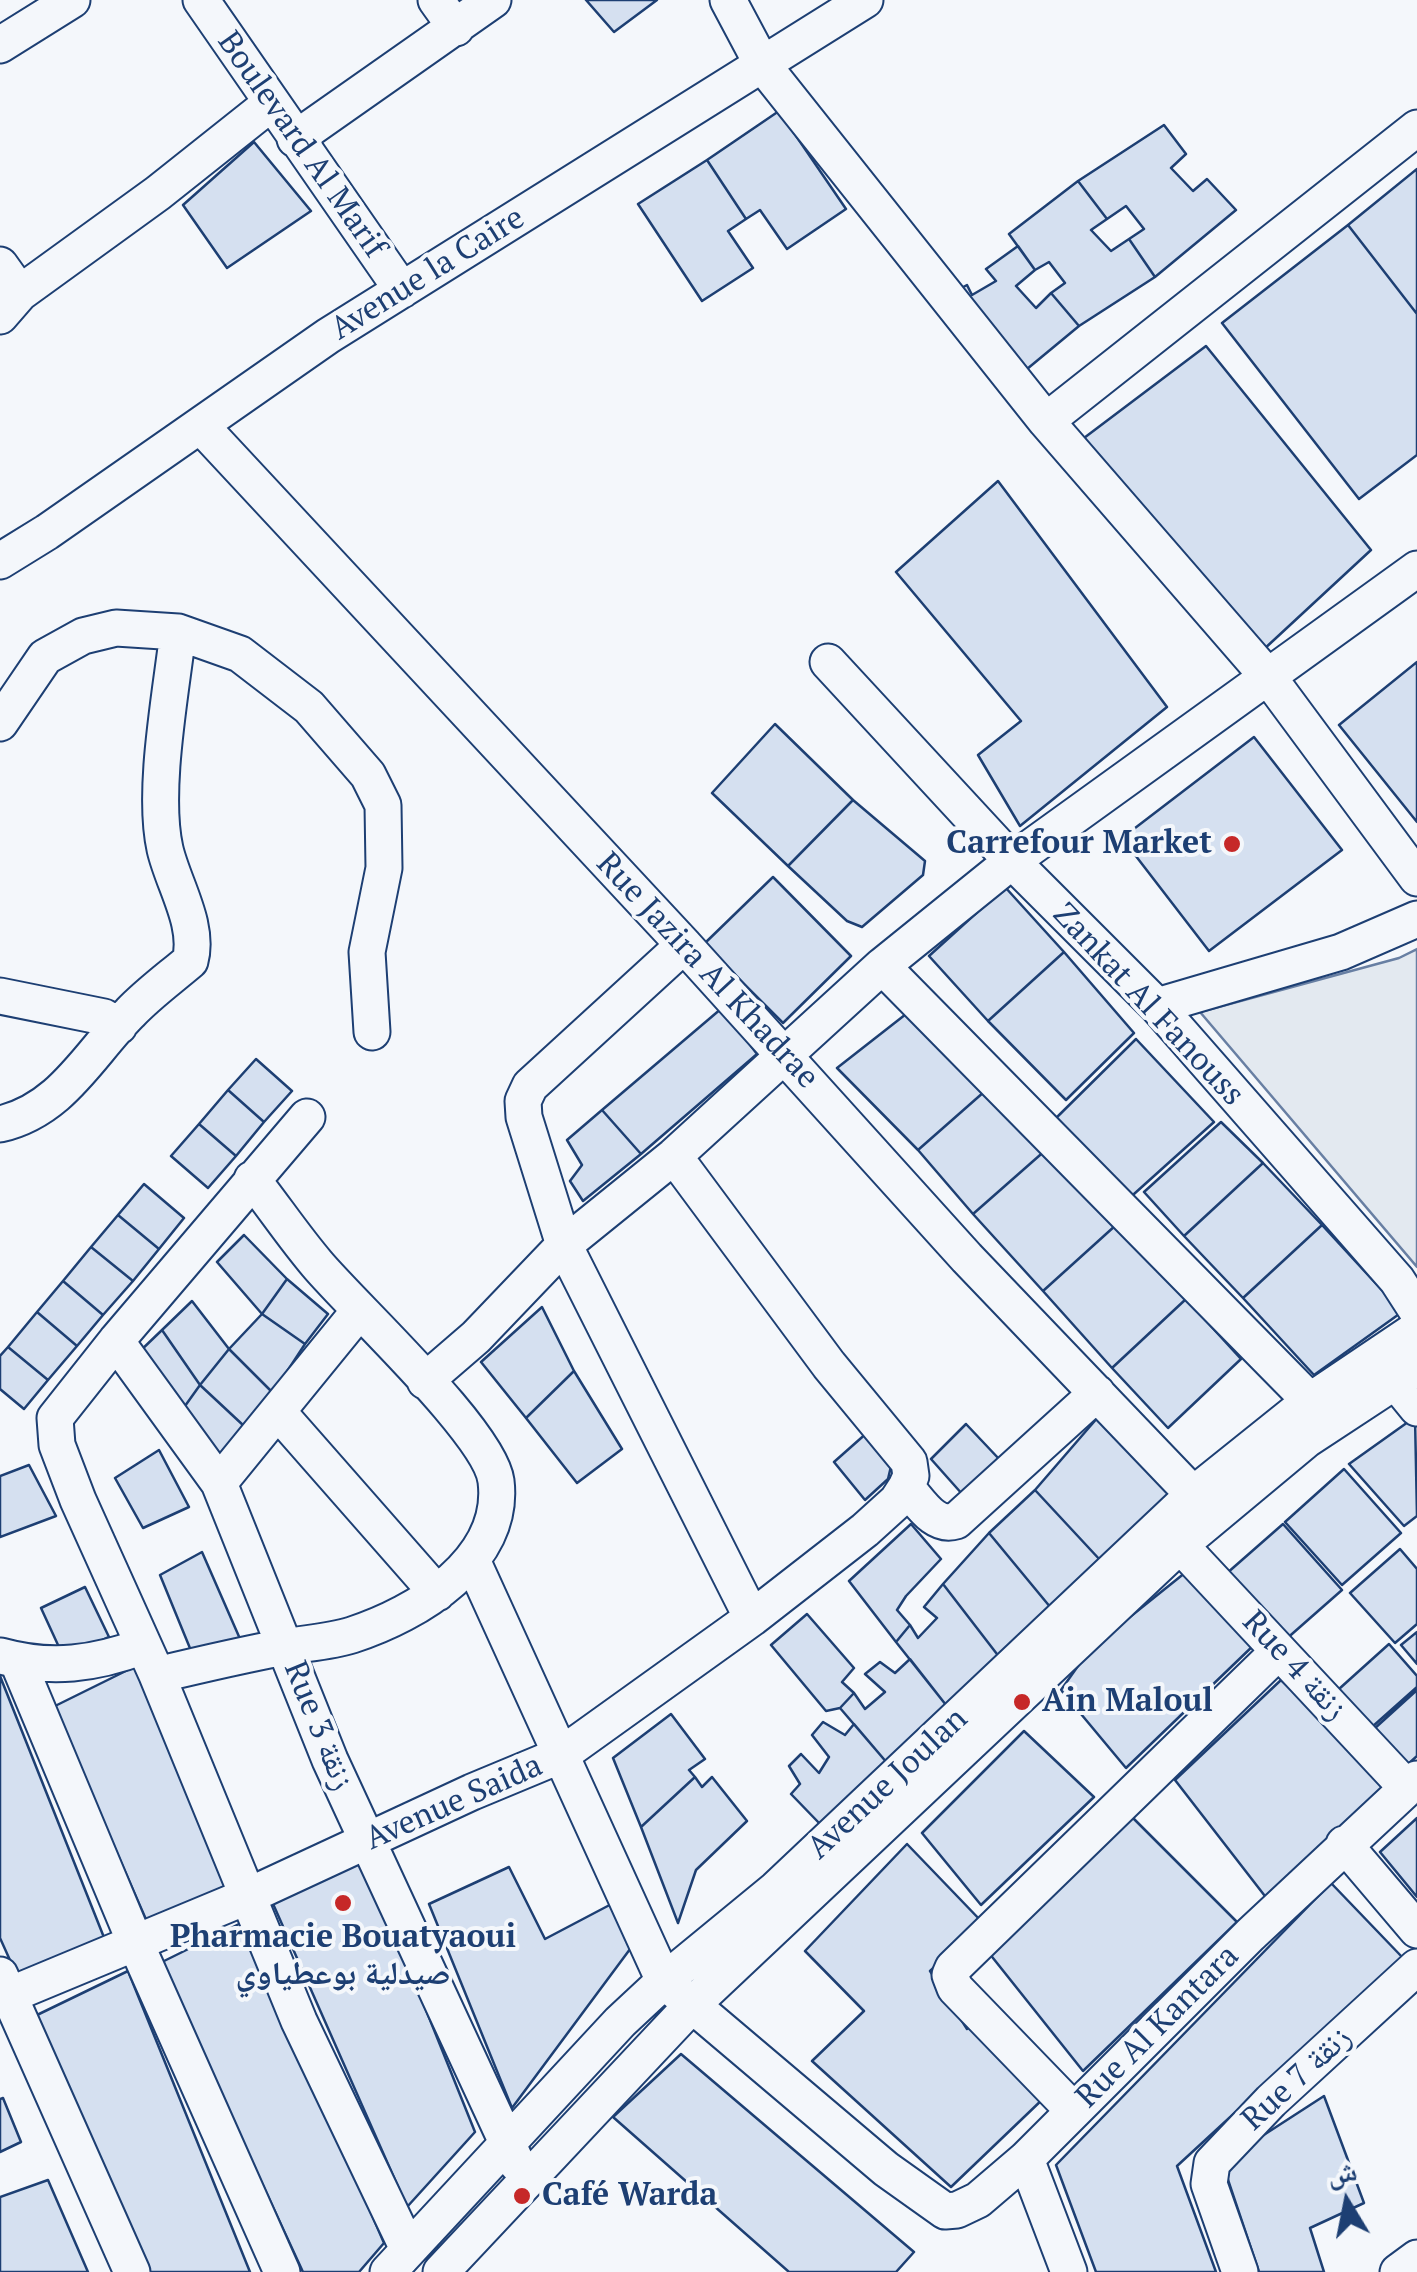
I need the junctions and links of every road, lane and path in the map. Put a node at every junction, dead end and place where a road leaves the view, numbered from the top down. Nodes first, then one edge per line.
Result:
1 (72, 0) edge
2 (200, 0) edge
3 (493, 0) edge
4 (728, 0) edge
5 (865, 0) edge
6 (446, 14) edge
7 (0, 46) edge
8 (762, 64) junction
9 (270, 104) junction
10 (1417, 128) edge
11 (294, 139) junction
12 (402, 290) junction
13 (7, 291) edge
14 (1046, 421) junction
15 (201, 426) junction
16 (0, 560) edge
17 (1417, 569) edge
18 (178, 632) junction
19 (828, 662) dead end
20 (1269, 678) junction
21 (0, 723) edge
22 (1012, 861) junction
23 (1417, 878) edge
24 (1417, 920) edge
25 (684, 946) junction
26 (882, 966) junction
27 (0, 996) edge
28 (1157, 1006) junction
29 (118, 1026) junction
30 (372, 1032) dead end
31 (786, 1056) junction
32 (308, 1117) dead end
33 (0, 1124) edge
34 (674, 1156) junction
35 (252, 1179) junction
36 (564, 1245) junction
37 (360, 1310) junction
38 (1417, 1311) edge
39 (1417, 1329) edge
40 (116, 1341) junction
41 (425, 1381) junction
42 (1410, 1385) edge
43 (1098, 1393) junction
44 (278, 1412) junction
45 (1321, 1412) junction
46 (218, 1483) junction
47 (906, 1487) junction
48 (1204, 1504) junction
49 (1180, 1545) junction
50 (472, 1560) junction
51 (437, 1593) junction
52 (752, 1618) junction
53 (286, 1647) junction
54 (1279, 1651) junction
55 (8, 1658) edge
56 (150, 1661) junction
57 (561, 1755) junction
58 (1412, 1783) edge
59 (367, 1842) junction
60 (1344, 1844) junction
61 (248, 1896) junction
62 (1417, 1930) edge
63 (136, 1942) junction
64 (1417, 1967) edge
65 (664, 1982) junction
66 (3, 1989) edge
67 (693, 2004) junction
68 (1074, 2111) junction
69 (506, 2146) junction
70 (1026, 2159) junction
71 (526, 2179) junction
72 (1417, 2258) edge
73 (398, 2260) edge
74 (132, 2272) edge
75 (282, 2272) edge
76 (441, 2272) edge
77 (1070, 2272) edge
78 (1240, 2272) edge
79 (1398, 2272) edge

1 - 7 street
2 - 9 street, Boulevard Al Marif
3 - 6 street
4 - 8 street
5 - 8 street, Avenue la Caire
6 - 11 street
8 - 12 street, Avenue la Caire
8 - 14 street
9 - 11 street, Boulevard Al Marif
9 - 13 street
10 - 14 street
11 - 12 street, Boulevard Al Marif
12 - 15 street, Avenue la Caire
14 - 20 street
15 - 16 street, Avenue la Caire
15 - 25 street, Rue Jazira Al Khadrae
17 - 20 street
18 - 21 street
18 - 29 street
18 - 30 street
19 - 22 street, Zankat Al Fanouss
20 - 22 street
20 - 23 street
22 - 26 street
22 - 28 street, Zankat Al Fanouss
24 - 28 street
25 - 31 street, Rue Jazira Al Khadrae
25 - 36 street
26 - 31 street
26 - 45 street
27 - 29 street
28 - 38 street, Zankat Al Fanouss
29 - 33 street
31 - 34 street
31 - 43 street, Rue Jazira Al Khadrae
32 - 35 street
34 - 36 street
34 - 47 street
35 - 37 street
35 - 40 street
36 - 41 street
36 - 52 street
37 - 41 street
37 - 44 street
39 - 45 street, Avenue Joulan
40 - 46 street, Rue 3 زنقة
40 - 56 street
41 - 50 street
42 - 45 street, Avenue Joulan
43 - 47 street
43 - 48 street, Rue Jazira Al Khadrae
44 - 46 street
44 - 51 street
45 - 48 street, Avenue Joulan
46 - 53 street, Rue 3 زنقة
47 - 52 street, Avenue Saida
48 - 49 street, Avenue Joulan
48 - 65 street, Avenue Joulan
49 - 54 street, Rue 4 زنقة
49 - 67 street, Avenue Joulan
50 - 51 street
50 - 57 street
51 - 53 street
52 - 57 street, Avenue Saida
53 - 56 street
53 - 59 street, Rue 3 زنقة
54 - 58 street, Rue 4 زنقة
54 - 68 street
55 - 56 street
55 - 63 street
56 - 61 street
57 - 59 street, Avenue Saida
57 - 65 street
58 - 60 street, Rue Al Kantara
59 - 61 street, Avenue Saida
59 - 69 street, Rue 3 زنقة
60 - 62 street
60 - 68 street, Rue Al Kantara
61 - 63 street, Avenue Saida
61 - 73 street
63 - 66 street, Avenue Saida
63 - 75 street
64 - 78 street, Rue 7 زنقة
65 - 67 street
65 - 69 street, Avenue Joulan
66 - 74 street
67 - 70 street, Rue Al Kantara
67 - 71 street, Avenue Joulan
68 - 70 street, Rue Al Kantara
69 - 71 street, Rue 3 زنقة
69 - 73 street, Avenue Joulan
70 - 77 street
71 - 76 street, Avenue Joulan
72 - 79 street

